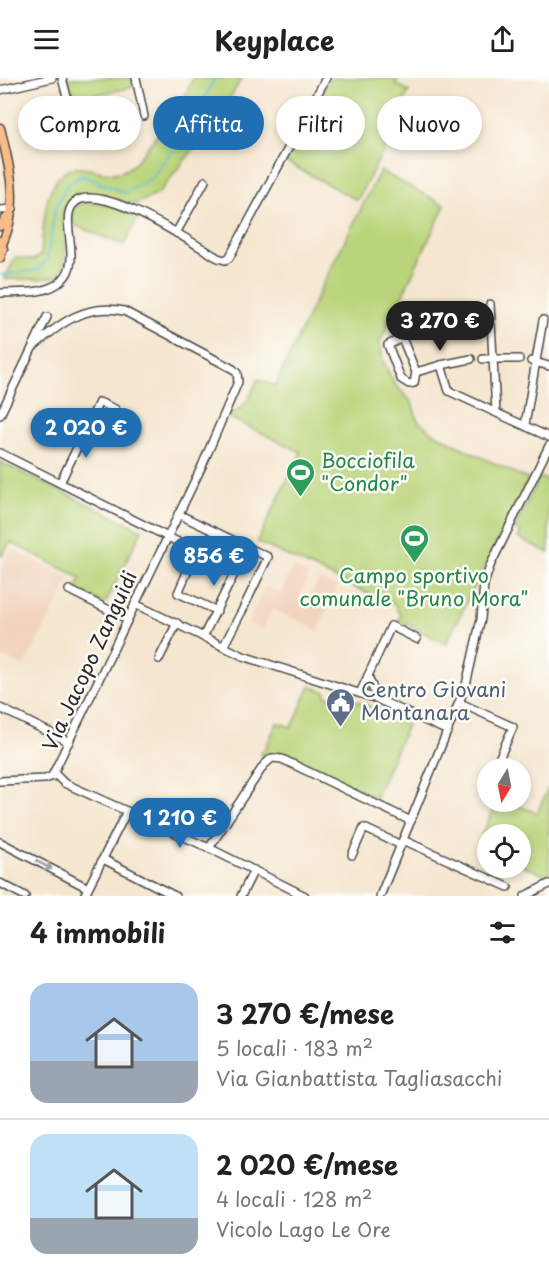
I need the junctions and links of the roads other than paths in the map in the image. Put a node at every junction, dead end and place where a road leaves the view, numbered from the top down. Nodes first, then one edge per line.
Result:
1 (52, 78) edge
2 (62, 78) edge
3 (136, 78) edge
4 (326, 78) edge
5 (0, 90) edge
6 (67, 96) edge
7 (144, 116) dead end
8 (0, 128) edge
9 (205, 181) dead end
10 (0, 210) edge
11 (12, 211) junction
12 (0, 226) edge
13 (176, 232) junction
14 (1, 243) edge
15 (0, 258) edge
16 (0, 293) edge
17 (490, 304) dead end
18 (47, 317) dead end
19 (543, 320) dead end
20 (33, 347) junction
21 (483, 358) dead end
22 (493, 358) junction
23 (471, 359) dead end
24 (519, 359) dead end
25 (532, 361) junction
26 (441, 365) junction
27 (549, 366) edge
28 (416, 372) junction
29 (1, 411) edge
30 (496, 412) junction
31 (94, 413) dead end
32 (525, 425) junction
33 (549, 437) edge
34 (549, 446) edge
35 (0, 453) edge
36 (60, 483) junction
37 (178, 514) junction
38 (167, 537) junction
39 (247, 548) junction
40 (196, 552) junction
41 (236, 571) junction
42 (69, 590) dead end
43 (135, 604) junction
44 (217, 611) junction
45 (127, 619) junction
46 (177, 623) junction
47 (203, 638) junction
48 (417, 639) dead end
49 (222, 647) junction
50 (159, 659) dead end
51 (368, 676) junction
52 (360, 693) junction
53 (377, 699) junction
54 (460, 703) junction
55 (0, 708) edge
56 (448, 731) junction
57 (69, 742) junction
58 (499, 758) edge
59 (2, 780) edge
60 (55, 780) junction
61 (127, 812) junction
62 (411, 820) junction
63 (0, 842) edge
64 (402, 842) junction
65 (209, 848) junction
66 (352, 855) dead end
67 (103, 859) junction
68 (254, 870) junction
69 (0, 883) edge
70 (549, 884) edge
71 (508, 887) dead end
72 (88, 888) junction
73 (26, 896) edge
74 (84, 896) edge
75 (175, 896) edge
76 (241, 896) edge
77 (305, 896) edge
78 (380, 896) edge
79 (525, 896) edge

1 - 5 street
2 - 6 street
3 - 7 street
4 - 13 street
8 - 11 main road
9 - 13 street
10 - 11 street
11 - 12 main road
11 - 14 main road
13 - 16 street
14 - 15 main road
17 - 22 street
18 - 20 street
19 - 25 street
20 - 29 street
20 - 37 street, Via Jacopo Zanguidi
21 - 22 street
22 - 24 street
22 - 30 street
23 - 26 street
25 - 27 street
25 - 32 street
26 - 28 street
26 - 30 street
28 - 28 street
30 - 32 street
31 - 36 street
32 - 33 street
34 - 54 street
35 - 36 street
36 - 38 street
37 - 38 street, Via Jacopo Zanguidi
37 - 39 street
38 - 40 street
38 - 43 street, Via Jacopo Zanguidi
39 - 41 street
39 - 49 street
40 - 41 street
40 - 44 street
41 - 44 street
42 - 45 street
43 - 45 street, Via Jacopo Zanguidi
43 - 46 street
44 - 47 street
45 - 57 street, Via Jacopo Zanguidi
46 - 47 street
46 - 50 street
47 - 49 street
48 - 51 street
49 - 52 street
51 - 52 street
51 - 53 street
52 - 53 street
53 - 56 street
54 - 56 street
54 - 58 street
55 - 57 street
56 - 62 street
57 - 60 street, Via Jacopo Zanguidi
59 - 60 street
60 - 61 street
61 - 65 street
61 - 67 street
62 - 64 street
62 - 65 street
63 -> 72 street
64 - 66 street
64 - 71 street
64 - 78 street
65 - 68 street
67 - 72 street
67 - 75 street
68 - 76 street
68 - 77 street
69 - 73 street
70 - 79 street
72 - 74 street

